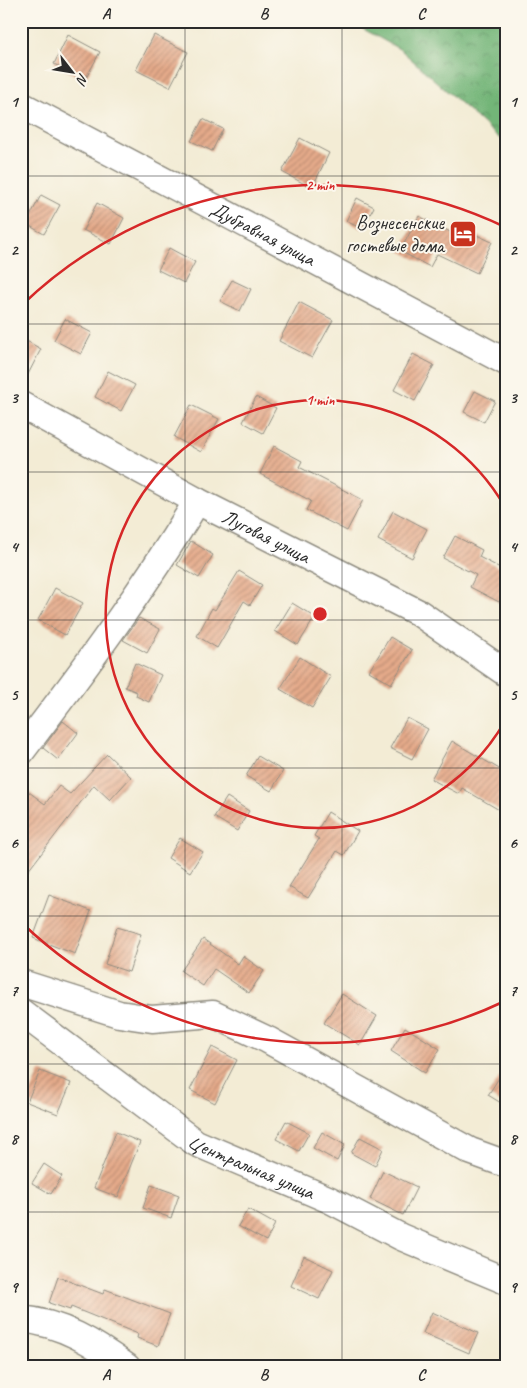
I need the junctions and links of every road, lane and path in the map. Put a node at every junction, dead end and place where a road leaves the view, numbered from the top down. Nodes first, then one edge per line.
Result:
1 (21, 104) edge
2 (506, 362) edge
3 (21, 405) edge
4 (197, 502) junction
5 (506, 673) edge
6 (21, 752) edge
7 (21, 983) edge
8 (21, 1012) edge
9 (506, 1164) edge
10 (506, 1281) edge
11 (21, 1319) edge
12 (127, 1367) edge

1 - 2 street, Дубравная улица
3 - 4 street, Луговая улица
4 - 5 street, Луговая улица
4 - 6 street
7 - 9 street
8 - 10 street, Центральная улица
11 - 12 street

